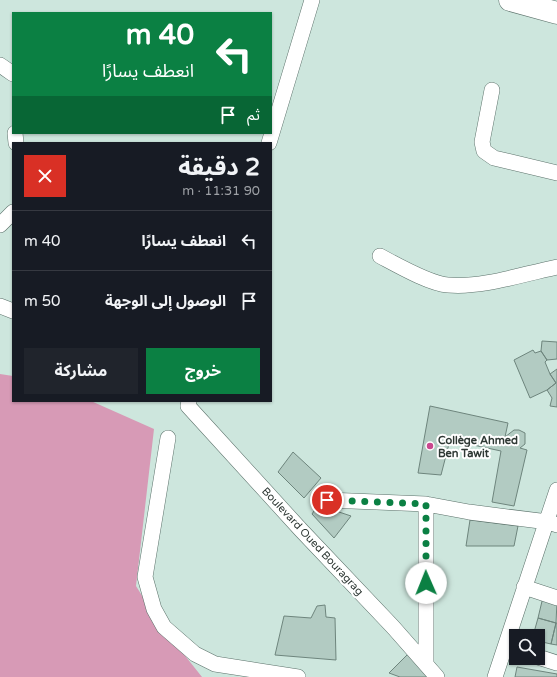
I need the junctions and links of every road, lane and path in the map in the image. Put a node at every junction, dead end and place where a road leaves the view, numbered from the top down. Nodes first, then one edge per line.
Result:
1 (312, 0) edge
2 (510, 0) edge
3 (557, 13) edge
4 (0, 65) edge
5 (12, 73) edge
6 (492, 90) dead end
7 (272, 133) edge
8 (557, 173) edge
9 (12, 213) edge
10 (0, 225) edge
11 (380, 256) dead end
12 (557, 267) edge
13 (0, 306) edge
14 (12, 312) edge
15 (189, 403) edge
16 (168, 438) dead end
17 (557, 490) edge
18 (327, 500) dead end
19 (426, 504) junction
20 (552, 523) edge
21 (524, 587) junction
22 (557, 598) edge
23 (514, 629) edge
24 (509, 650) edge
25 (545, 659) edge
26 (426, 663) junction
27 (557, 663) edge
28 (214, 670) edge
29 (298, 677) edge
30 (436, 677) edge
31 (495, 677) edge

1 - 7 street
2 - 3 highway
4 - 5 street
6 - 8 street
9 - 10 street
11 - 12 street
13 - 14 street
15 - 26 street, Boulevard Oued Bouragrag
16 - 28 street
17 - 20 street
18 - 19 street
19 - 20 street
19 - 26 street
20 - 21 street
21 - 22 street
21 - 23 street
24 - 31 street
25 - 27 street
26 - 30 street, Boulevard Oued Bouragrag
28 - 29 street

